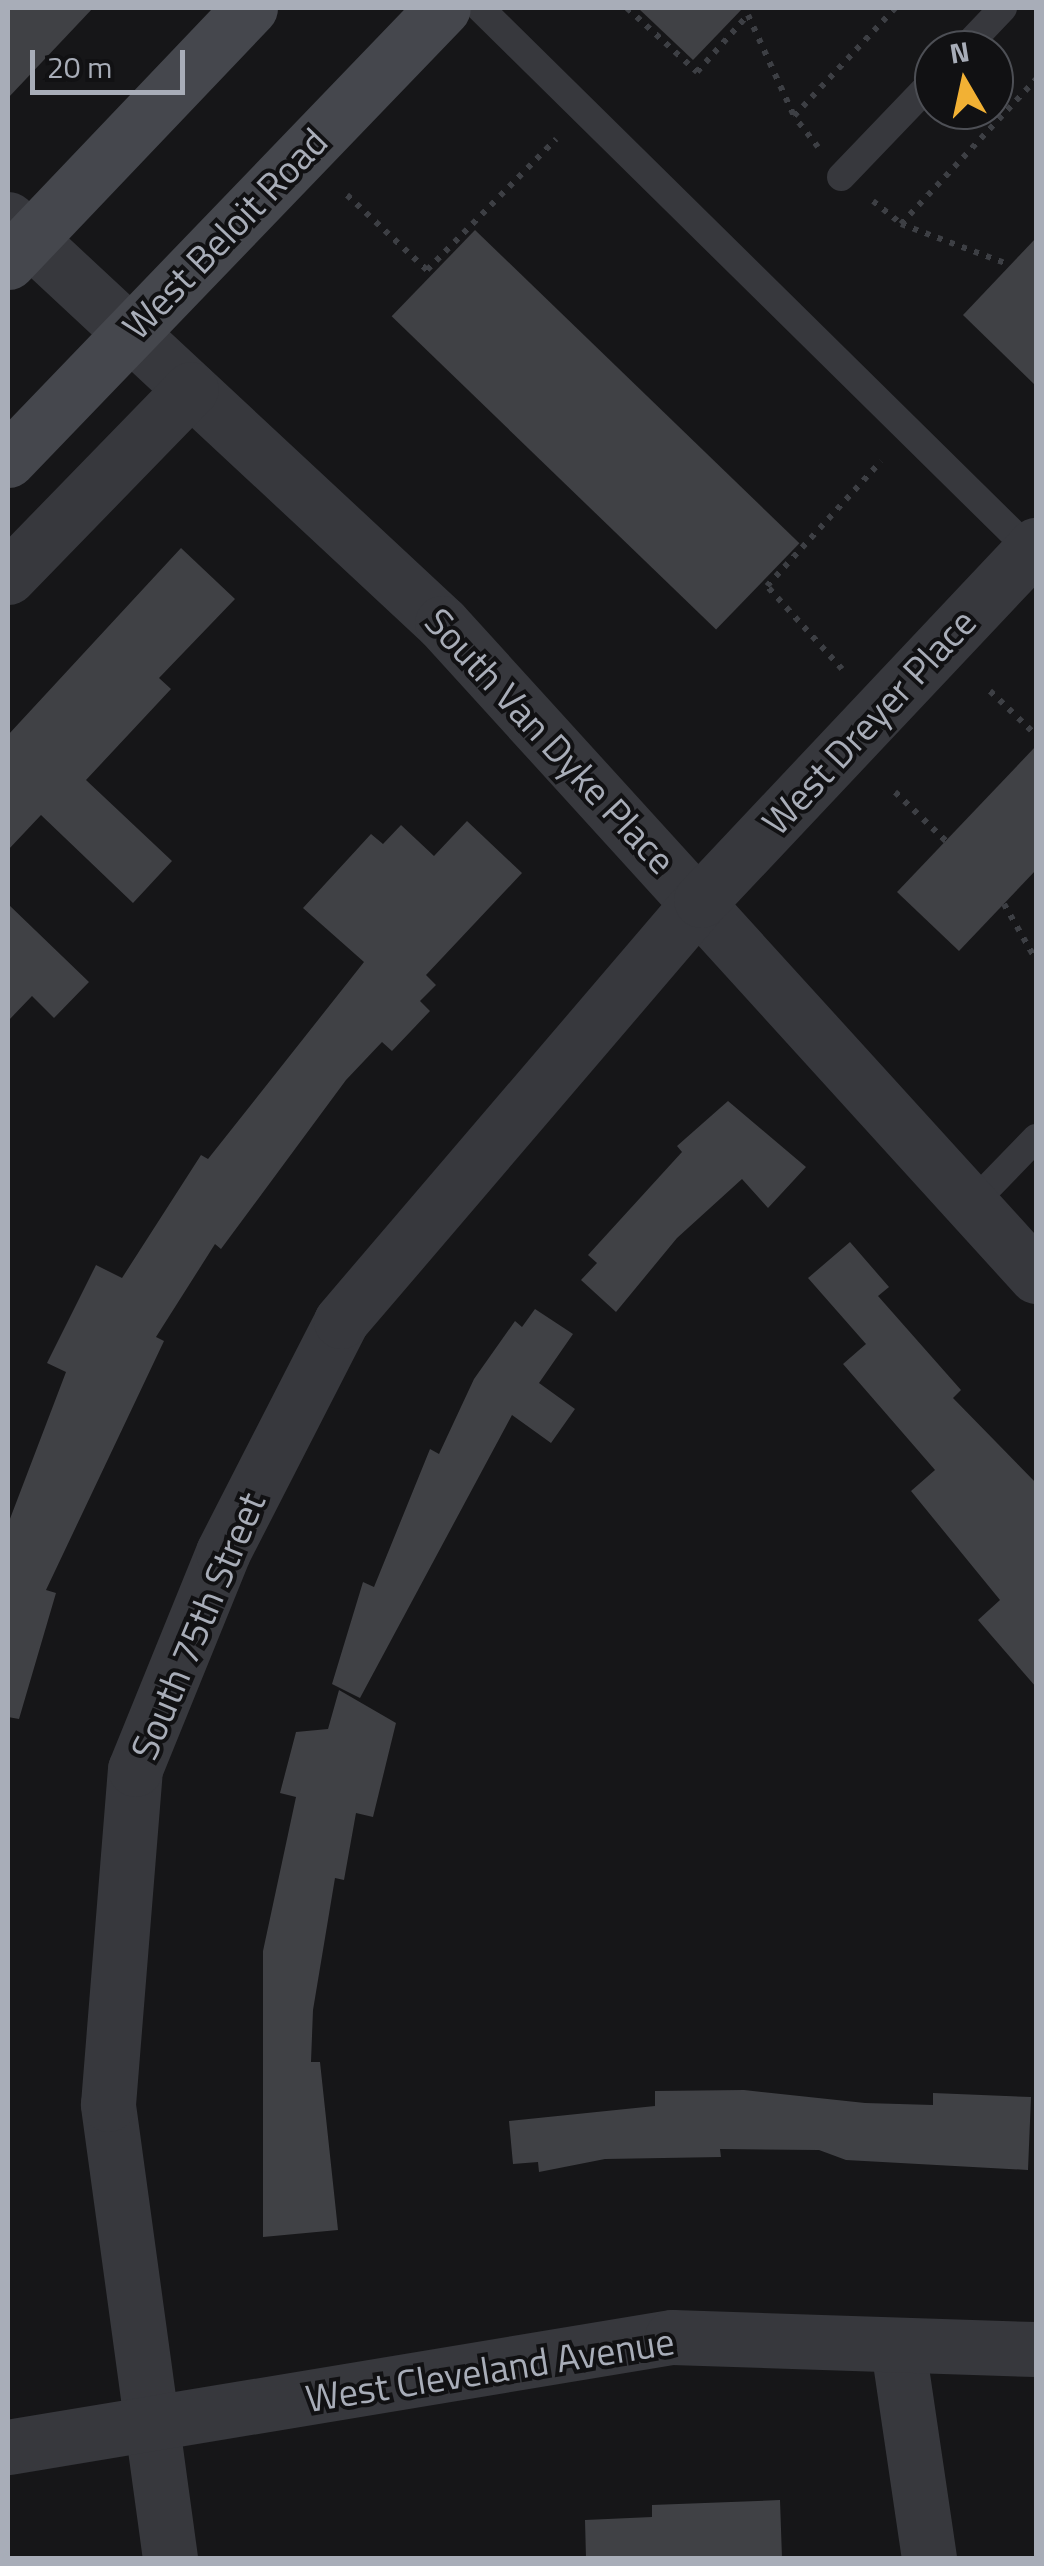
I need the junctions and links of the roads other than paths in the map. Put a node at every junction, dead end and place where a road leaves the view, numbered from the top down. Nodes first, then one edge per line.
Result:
1 (250, 8) edge
2 (443, 8) edge
3 (480, 8) edge
4 (1003, 8) edge
5 (982, 30) edge
6 (914, 101) edge
7 (841, 177) dead end
8 (14, 240) edge
9 (130, 332) junction
10 (190, 389) junction
11 (8, 460) edge
12 (1034, 548) edge
13 (8, 577) edge
14 (700, 900) junction
15 (1036, 1138) edge
16 (972, 1204) junction
17 (1036, 1276) edge
18 (898, 2348) junction
19 (1036, 2349) edge
20 (151, 2424) junction
21 (8, 2447) edge
22 (170, 2558) edge
23 (928, 2558) edge

1 - 8 main road
2 - 9 main road, West Beloit Road
3 - 12 lane
4 - 5 lane
6 - 7 lane
8 - 9 street, South Van Dyke Place
9 - 10 street, South Van Dyke Place
9 - 11 main road, West Beloit Road
10 - 13 street
10 - 14 street, South Van Dyke Place
12 - 14 street, West Dreyer Place
14 - 16 street, South Van Dyke Place
14 - 20 street, South 75th Street
15 - 16 lane
16 - 17 street, South Van Dyke Place
18 - 19 street, West Cleveland Avenue
18 - 20 street, West Cleveland Avenue
18 - 23 street
20 - 21 street, West Cleveland Avenue
20 - 22 street, South 75th Street

